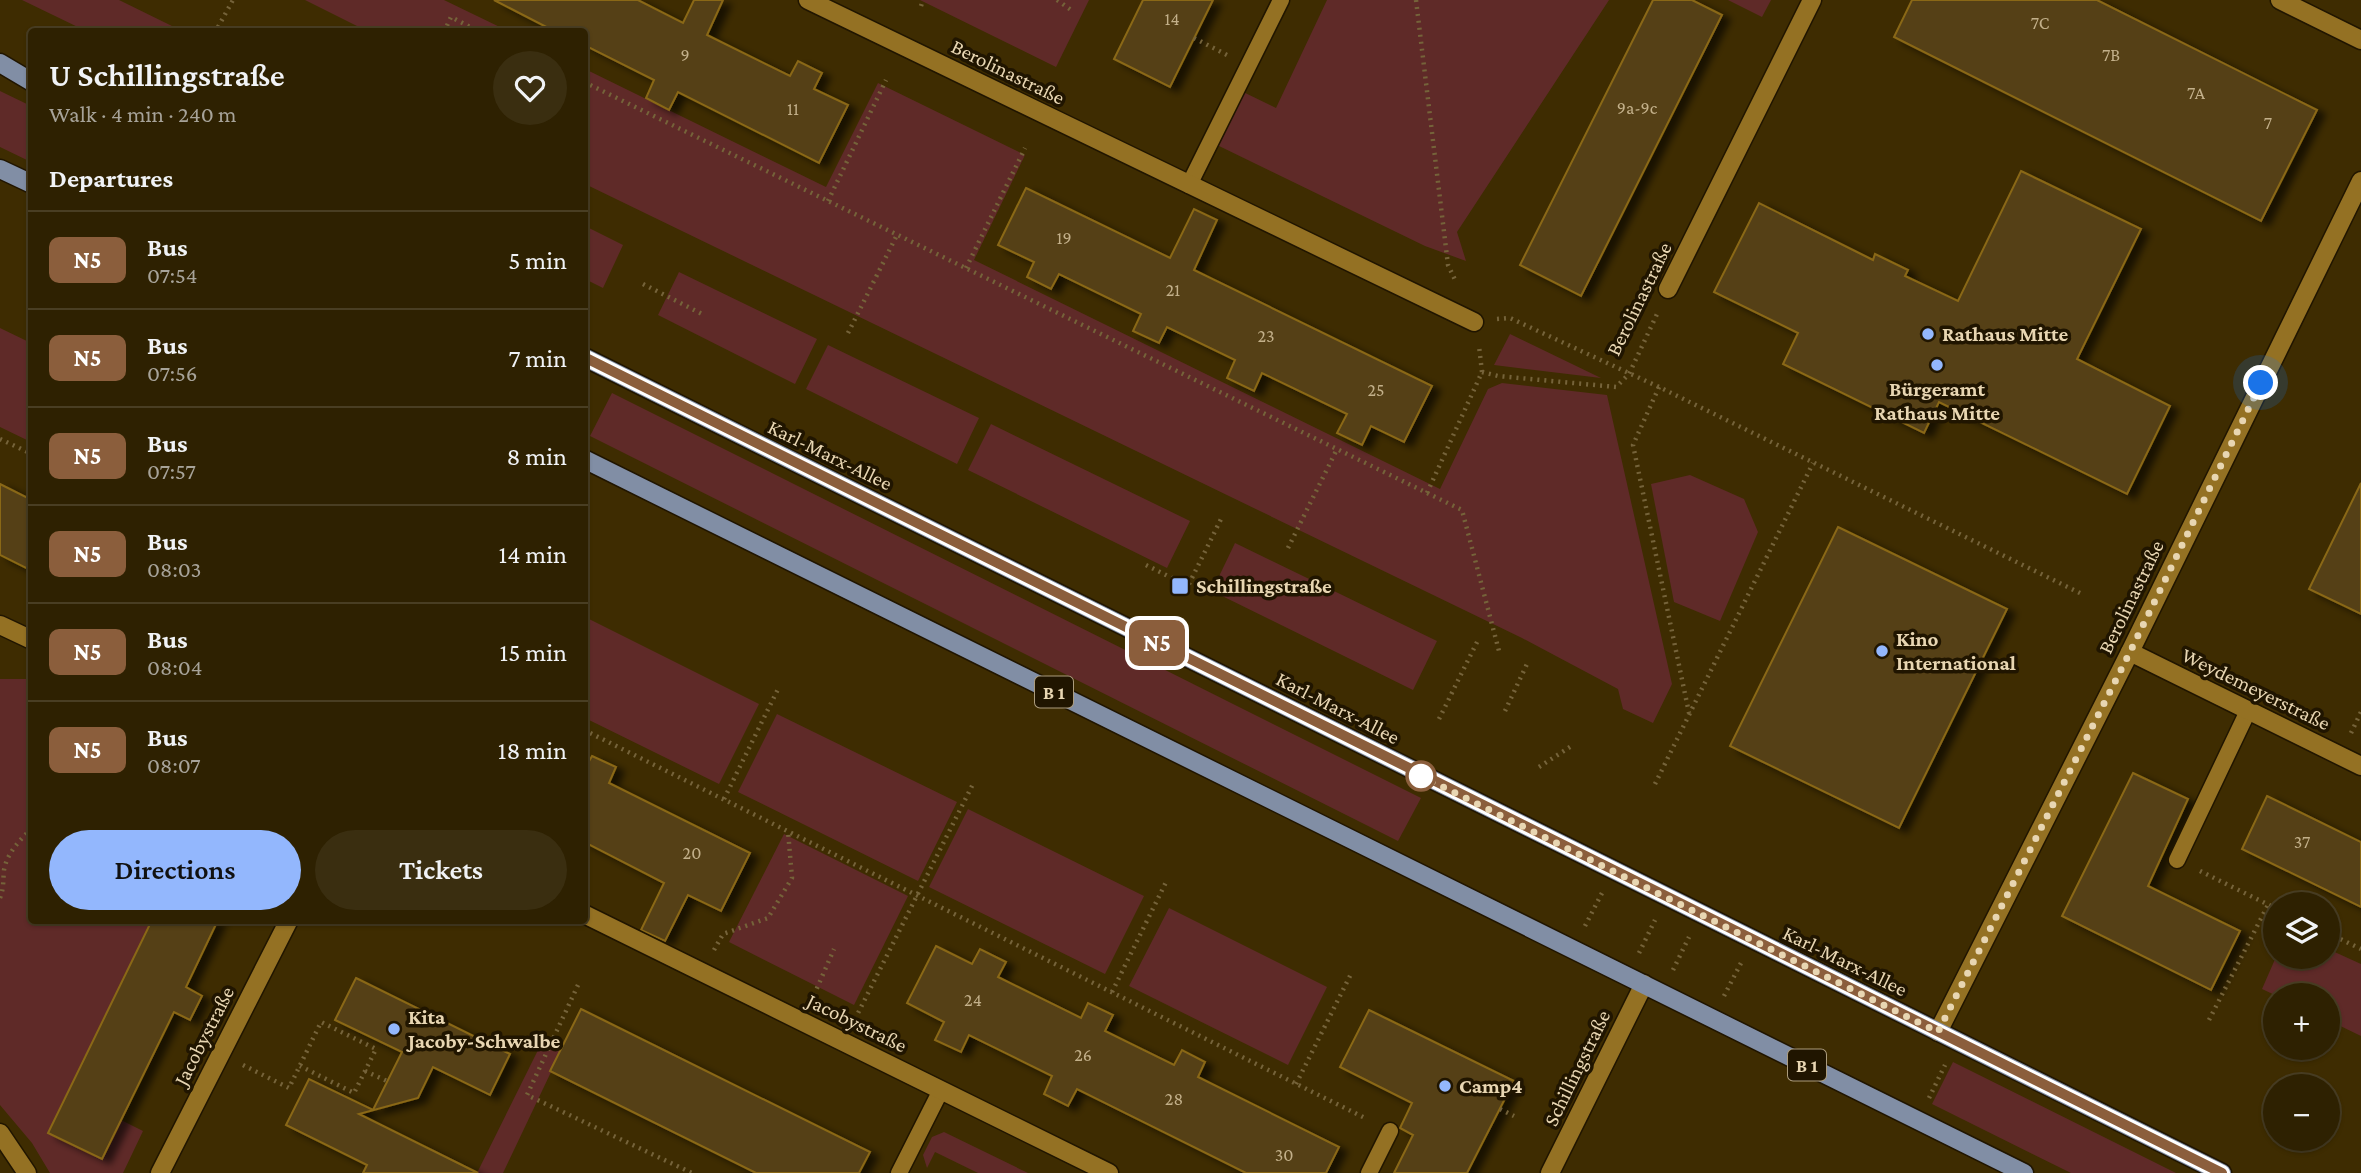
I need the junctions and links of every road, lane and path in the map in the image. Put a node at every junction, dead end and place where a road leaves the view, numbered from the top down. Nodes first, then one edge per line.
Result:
1 (233, 0) edge
2 (808, 0) edge
3 (923, 0) edge
4 (1057, 0) edge
5 (1282, 0) edge
6 (1416, 0) edge
7 (1812, 0) edge
8 (2280, 0) edge
9 (921, 6) dead end
10 (1074, 12) dead end
11 (218, 27) dead end
12 (446, 28) edge
13 (472, 28) edge
14 (1194, 38) dead end
15 (2361, 40) edge
16 (1234, 58) dead end
17 (0, 63) edge
18 (28, 80) edge
19 (886, 80) dead end
20 (588, 84) edge
21 (1025, 148) dead end
22 (0, 169) edge
23 (2361, 181) edge
24 (28, 182) edge
25 (1189, 185) junction
26 (828, 201) junction
27 (897, 234) junction
28 (966, 268) junction
29 (643, 284) dead end
30 (1668, 289) joint
31 (702, 314) dead end
32 (1474, 322) junction
33 (848, 333) dead end
34 (588, 359) edge
35 (1629, 374) junction
36 (1659, 387) junction
37 (0, 439) edge
38 (1338, 449) junction
39 (28, 452) edge
40 (588, 461) edge
41 (1813, 463) junction
42 (1427, 493) junction
43 (1223, 515) dead end
44 (1289, 548) dead end
45 (1146, 565) dead end
46 (2084, 595) dead end
47 (0, 625) edge
48 (28, 638) edge
49 (1478, 640) dead end
50 (1499, 650) dead end
51 (2130, 652) junction
52 (1527, 664) dead end
53 (779, 687) dead end
54 (1505, 711) dead end
55 (2248, 711) junction
56 (1689, 714) junction
57 (1439, 719) dead end
58 (588, 732) edge
59 (1573, 745) dead end
60 (2361, 766) edge
61 (1539, 767) dead end
62 (973, 784) dead end
63 (1655, 784) dead end
64 (724, 799) junction
65 (788, 831) junction
66 (28, 832) edge
67 (2177, 860) joint
68 (1167, 880) dead end
69 (1605, 886) dead end
70 (917, 895) junction
71 (0, 898) edge
72 (1666, 898) junction
73 (2263, 903) edge
74 (1701, 915) junction
75 (2263, 915) edge
76 (588, 916) edge
77 (287, 924) edge
78 (1582, 934) dead end
79 (2340, 939) edge
80 (834, 949) dead end
81 (2361, 949) edge
82 (1744, 956) dead end
83 (700, 971) junction
84 (1352, 972) dead end
85 (1635, 980) junction
86 (578, 985) dead end
87 (1112, 992) junction
88 (1661, 993) junction
89 (814, 995) dead end
90 (1721, 1003) dead end
91 (2209, 1020) dead end
92 (1938, 1032) junction
93 (843, 1042) junction
94 (220, 1055) junction
95 (300, 1066) junction
96 (365, 1071) junction
97 (387, 1082) dead end
98 (1296, 1084) junction
99 (941, 1090) junction
100 (1500, 1109) dead end
101 (1514, 1116) dead end
102 (1390, 1131) joint
103 (0, 1133) edge
104 (27, 1173) edge
105 (160, 1173) edge
106 (692, 1173) edge
107 (899, 1173) edge
108 (1109, 1173) edge
109 (1369, 1173) edge
110 (1550, 1173) edge
111 (2024, 1173) edge
112 (2222, 1173) edge

1 - 11 path
2 - 25 street, Berolinastraße
3 - 9 path
4 - 10 path
5 - 25 lane
6 - 32 path
7 - 30 street, Berolinastraße
8 - 15 street
12 - 13 path
14 - 16 path
17 - 18 main road
19 - 26 path
20 - 26 path
21 - 28 path
22 - 24 main road
23 - 51 street, Berolinastraße
25 - 32 street, Berolinastraße
26 - 27 path
27 - 28 path
27 - 33 path
28 - 38 path
29 - 31 path
30 - 35 path, Berolinastraße
32 - 35 path, Berolinastraße
34 - 72 main road, Karl-Marx-Allee
35 - 36 path
35 - 42 path
36 - 41 path
36 - 56 path
37 - 39 path
38 - 42 path
38 - 44 path
40 - 85 main road, B 1
41 - 46 path
41 - 56 path
42 - 50 path
43 - 45 path
47 - 48 street
49 - 57 path
51 - 55 street, Weydemeyerstraße
51 - 92 street, Berolinastraße
52 - 54 path
53 - 64 path
55 - 60 street, Weydemeyerstraße
55 - 67 lane
56 - 63 path
58 - 64 path
59 - 61 path
62 - 70 path
64 - 65 path
65 - 70 path
65 - 83 path
66 - 71 path
67 - 73 path
68 - 87 path
69 - 78 path
70 - 87 path
70 - 93 path
72 - 74 main road, Karl-Marx-Allee
72 - 85 path
74 - 88 path
74 - 92 main road, Karl-Marx-Allee
75 - 91 path
76 - 83 street, Jacobystraße
77 - 94 street, Jacobystraße
79 - 81 path
80 - 89 path
82 - 90 path
83 - 93 street, Jacobystraße
84 - 98 path
85 - 88 main road, B 1
85 - 110 street, Schillingstraße
86 - 106 path
87 - 98 path
88 - 111 main road, B 1
92 - 112 main road, Karl-Marx-Allee
93 - 99 street, Jacobystraße
94 - 95 path
94 - 105 street, Jacobystraße
95 - 96 path
95 - 96 path
96 - 97 path
98 - 102 path
99 - 107 lane
99 - 108 street, Jacobystraße
100 - 101 path
102 - 109 lane
103 - 104 street

